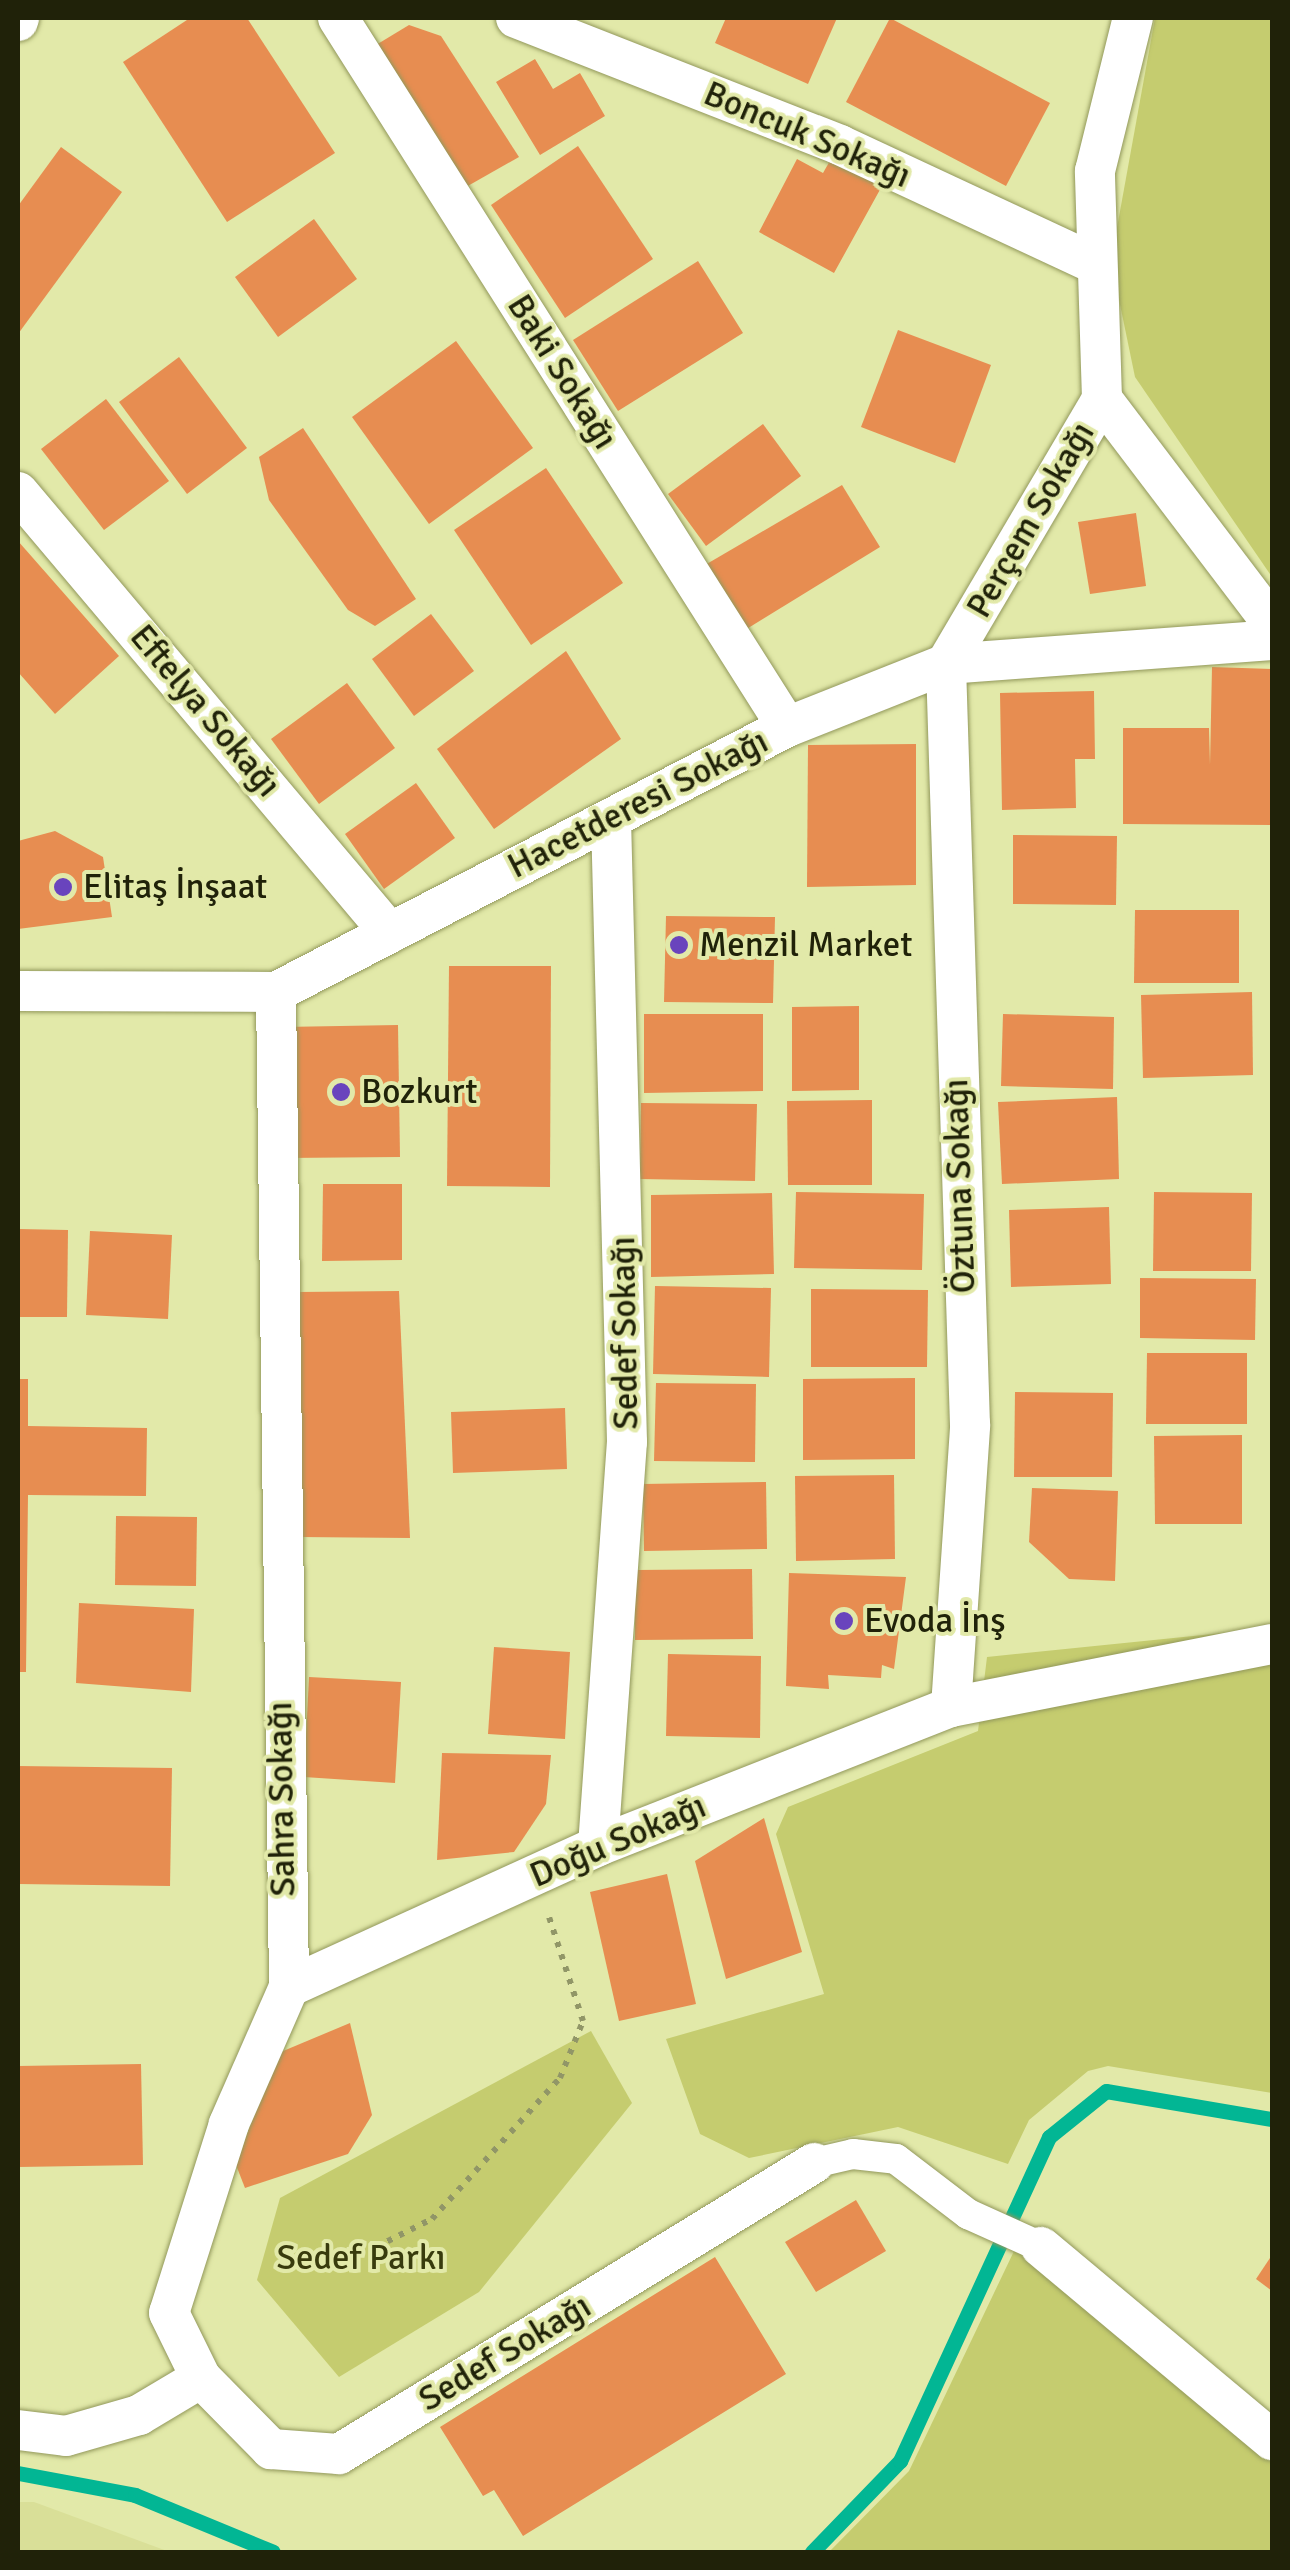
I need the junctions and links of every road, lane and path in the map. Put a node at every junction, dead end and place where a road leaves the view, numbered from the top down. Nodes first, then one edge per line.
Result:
1 (338, 18) edge
2 (516, 18) edge
3 (1133, 18) edge
4 (1093, 263) junction
5 (1102, 399) junction
6 (18, 492) edge
7 (1272, 622) edge
8 (1272, 640) edge
9 (946, 664) junction
10 (788, 726) junction
11 (611, 818) junction
12 (390, 933) junction
13 (18, 991) edge
14 (276, 992) junction
15 (1272, 1644) edge
16 (951, 1707) junction
17 (598, 1846) junction
18 (289, 1987) junction
19 (814, 2163) joint
20 (376, 2247) dead end
21 (1040, 2247) joint
22 (202, 2378) junction
23 (18, 2430) edge
24 (1272, 2440) edge

1 - 10 street, Baki Sokağı
2 - 4 street, Boncuk Sokağı
3 - 4 street, Perçem Sokağı
4 - 5 street, Perçem Sokağı
5 - 7 street
5 - 9 street, Perçem Sokağı
6 - 12 street, Eftelya Sokağı
8 - 9 street, Hacetderesi Sokağı
9 - 10 street, Hacetderesi Sokağı
9 - 16 street, Öztuna Sokağı
10 - 11 street, Hacetderesi Sokağı
11 - 12 street, Hacetderesi Sokağı
11 - 17 street, Sedef Sokağı
12 - 14 street, Hacetderesi Sokağı
13 - 14 street, Hacetderesi Sokağı
14 - 18 street, Sahra Sokağı
15 - 16 street, Doğu Sokağı
16 - 17 street, Doğu Sokağı
17 - 18 street, Doğu Sokağı
17 - 20 path
18 - 22 street, Sahra Sokağı
19 - 21 street
19 - 22 street, Sedef Sokağı
21 - 24 street
22 - 23 street

